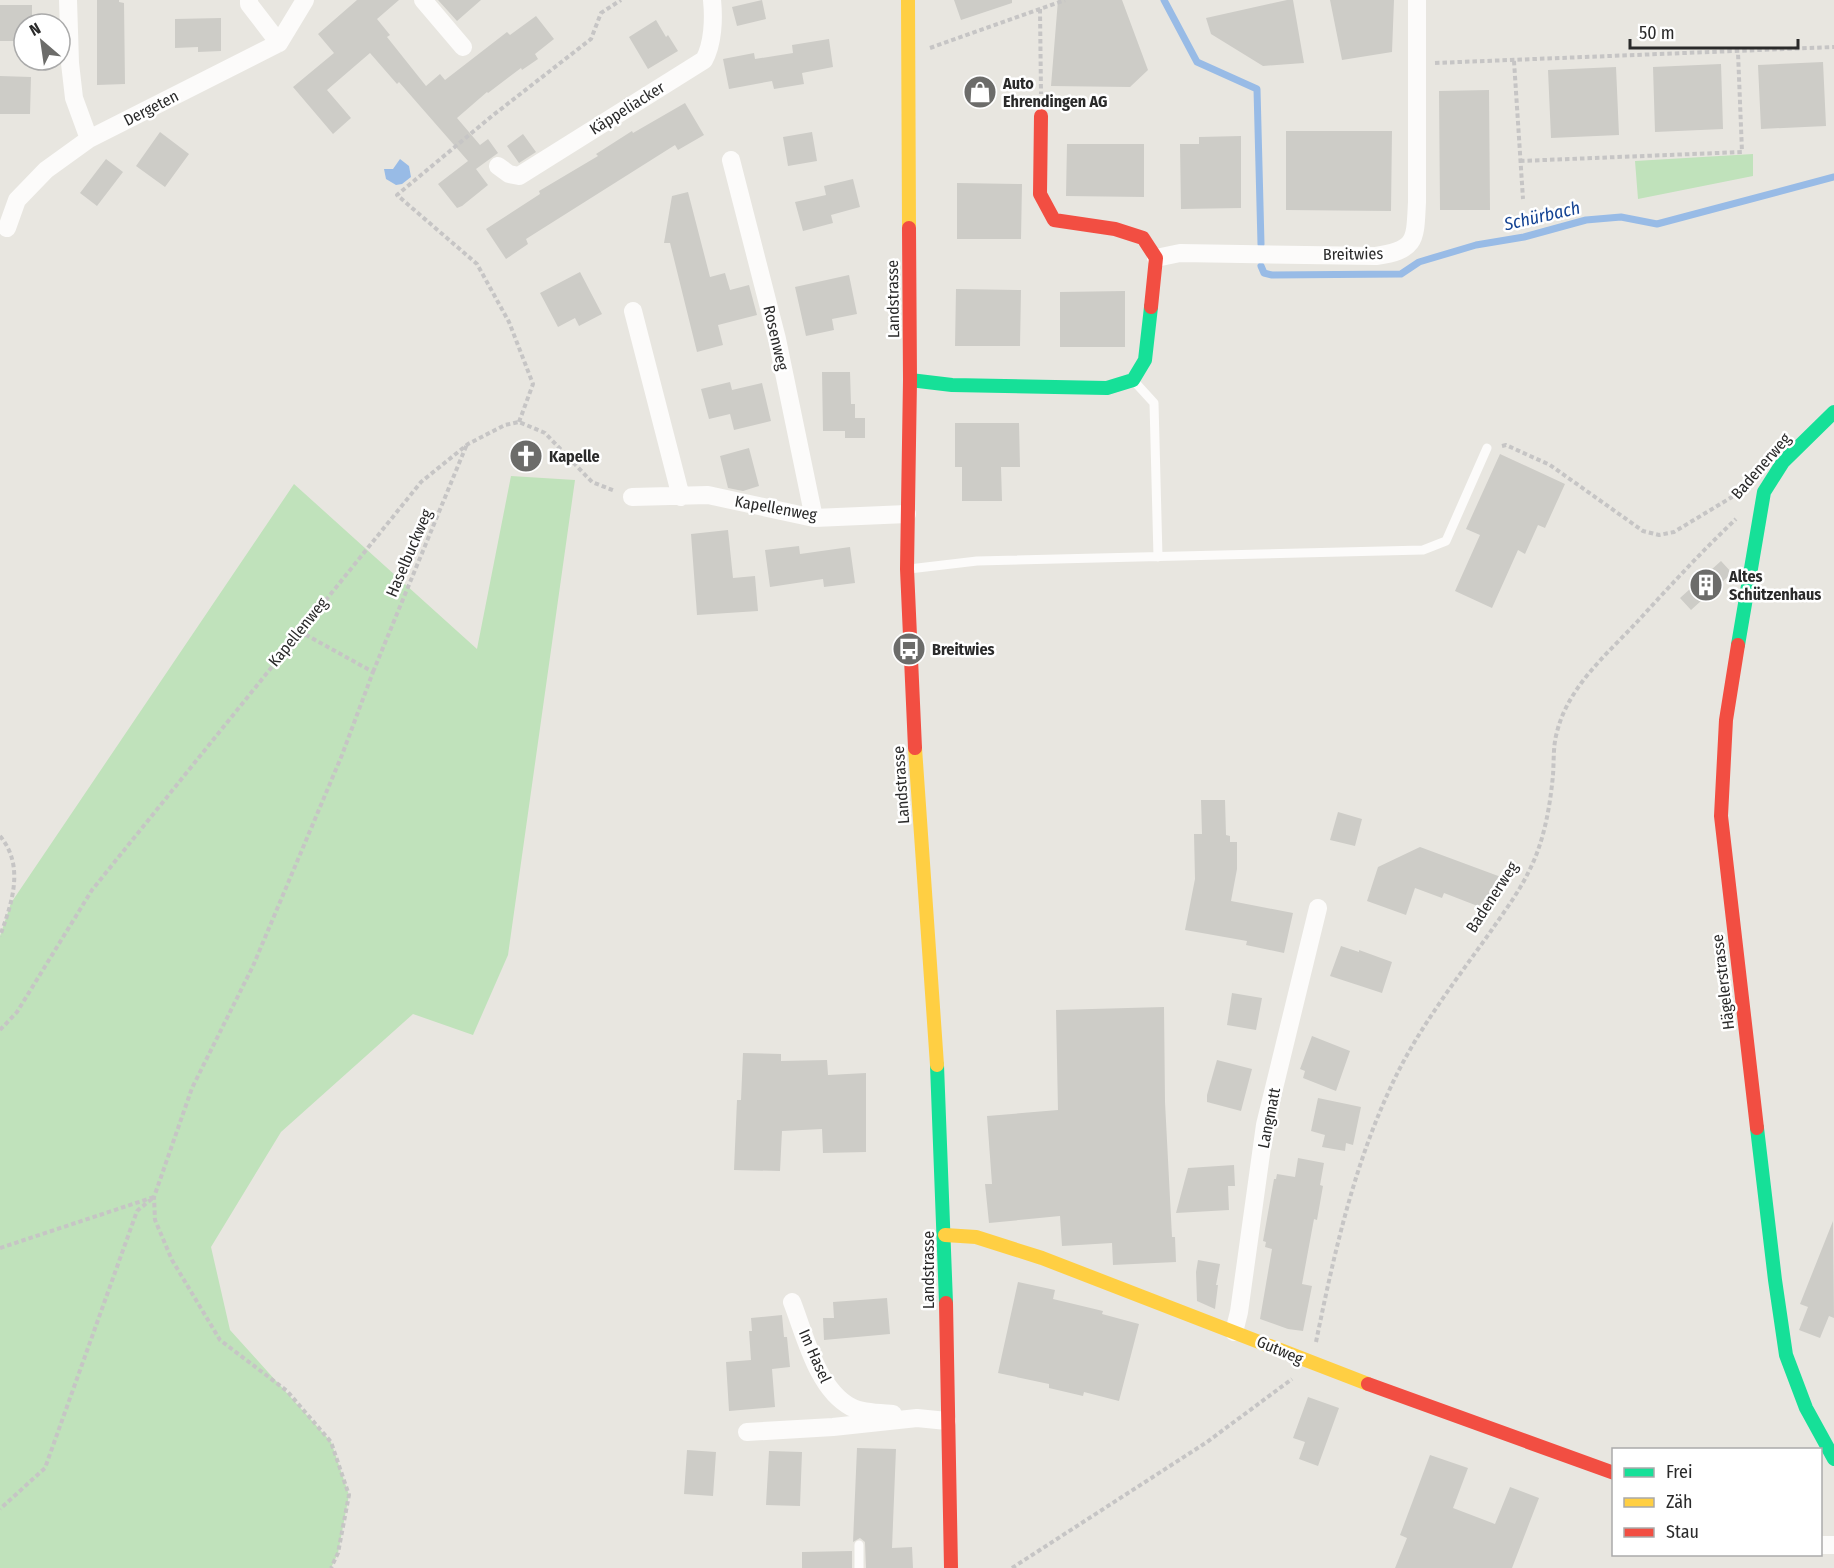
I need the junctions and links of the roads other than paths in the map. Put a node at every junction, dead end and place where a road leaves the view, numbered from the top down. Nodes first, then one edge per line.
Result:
1 (68, 0) edge
2 (249, 0) edge
3 (305, 0) edge
4 (423, 0) edge
5 (712, 0) edge
6 (908, 0) edge
7 (1418, 0) edge
8 (279, 43) junction
9 (464, 47) dead end
10 (1041, 116) road end
11 (89, 139) junction
12 (731, 160) dead end
13 (498, 166) dead end
14 (8, 228) dead end
15 (1156, 258) junction
16 (633, 311) dead end
17 (910, 380) junction
18 (1133, 380) junction
19 (1834, 412) edge
20 (1487, 448) road end
21 (1764, 492) joint
22 (632, 497) road end
23 (681, 497) junction
24 (907, 514) junction
25 (814, 518) junction
26 (1158, 557) junction
27 (907, 569) junction
28 (1318, 908) dead end
29 (945, 1235) junction
30 (792, 1302) dead end
31 (1234, 1332) junction
32 (917, 1418) junction
33 (947, 1421) junction
34 (747, 1432) dead end
35 (1834, 1459) edge
36 (1612, 1472) edge
37 (859, 1545) dead end
38 (859, 1568) edge
39 (951, 1568) edge

1 - 11 street
2 - 8 street
3 - 8 street
4 - 9 street
5 - 13 street, Käppeliacker
6 - 17 street, Landstrasse
7 - 15 street, Breitwies
8 - 11 street, Dergeten
10 - 15 street
11 - 14 street, Dergeten
12 - 25 street, Rosenweg
15 - 18 street
16 - 23 street
17 - 18 street
17 - 24 street, Landstrasse
18 - 26 lane
19 - 21 street, Badenerweg
20 - 26 lane
21 - 35 street, Hägelerstrasse
22 - 23 street, Kapellenweg
23 - 25 street, Kapellenweg
24 - 25 street, Kapellenweg
24 - 27 street, Landstrasse
26 - 27 lane
27 - 29 street, Landstrasse
28 - 31 street, Langmatt
29 - 31 street, Gutweg
29 - 33 street, Landstrasse
30 - 32 street, Im Hasel
31 - 36 street, Gutweg
32 - 33 street, Im Hasel
32 - 34 street, Im Hasel
33 - 39 street, Landstrasse
37 - 38 lane

